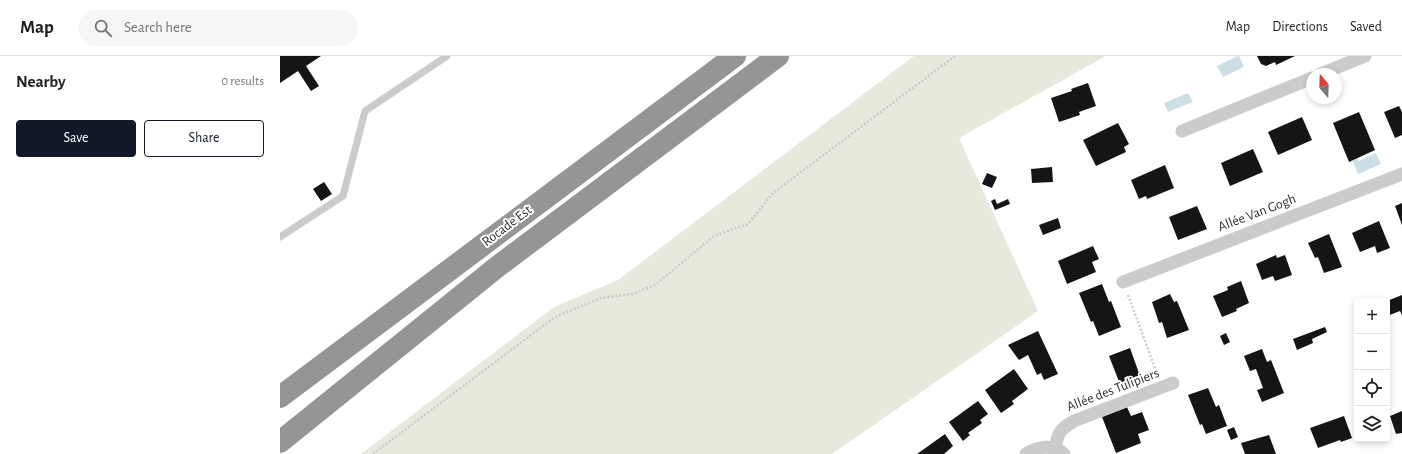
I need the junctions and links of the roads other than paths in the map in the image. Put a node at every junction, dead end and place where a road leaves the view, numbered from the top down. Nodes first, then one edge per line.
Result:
1 (447, 56) edge
2 (734, 56) edge
3 (778, 56) edge
4 (1365, 56) edge
5 (1336, 68) edge
6 (1306, 80) edge
7 (1182, 131) dead end
8 (1402, 174) edge
9 (280, 236) edge
10 (1123, 282) road end
11 (430, 320) junction
12 (1173, 383) dead end
13 (280, 397) edge
14 (280, 432) edge
15 (280, 442) edge
16 (1060, 451) edge
17 (1026, 454) edge

1 - 9 lane
2 - 13 highway, Rocade Est
3 - 11 highway, Rocade Est
4 - 5 street
6 - 7 street
8 - 10 street, Allée Van Gogh
11 - 14 highway
11 - 15 highway
12 - 16 street, Allée des Tulipiers
16 - 17 street, Allée des Tulipiers

